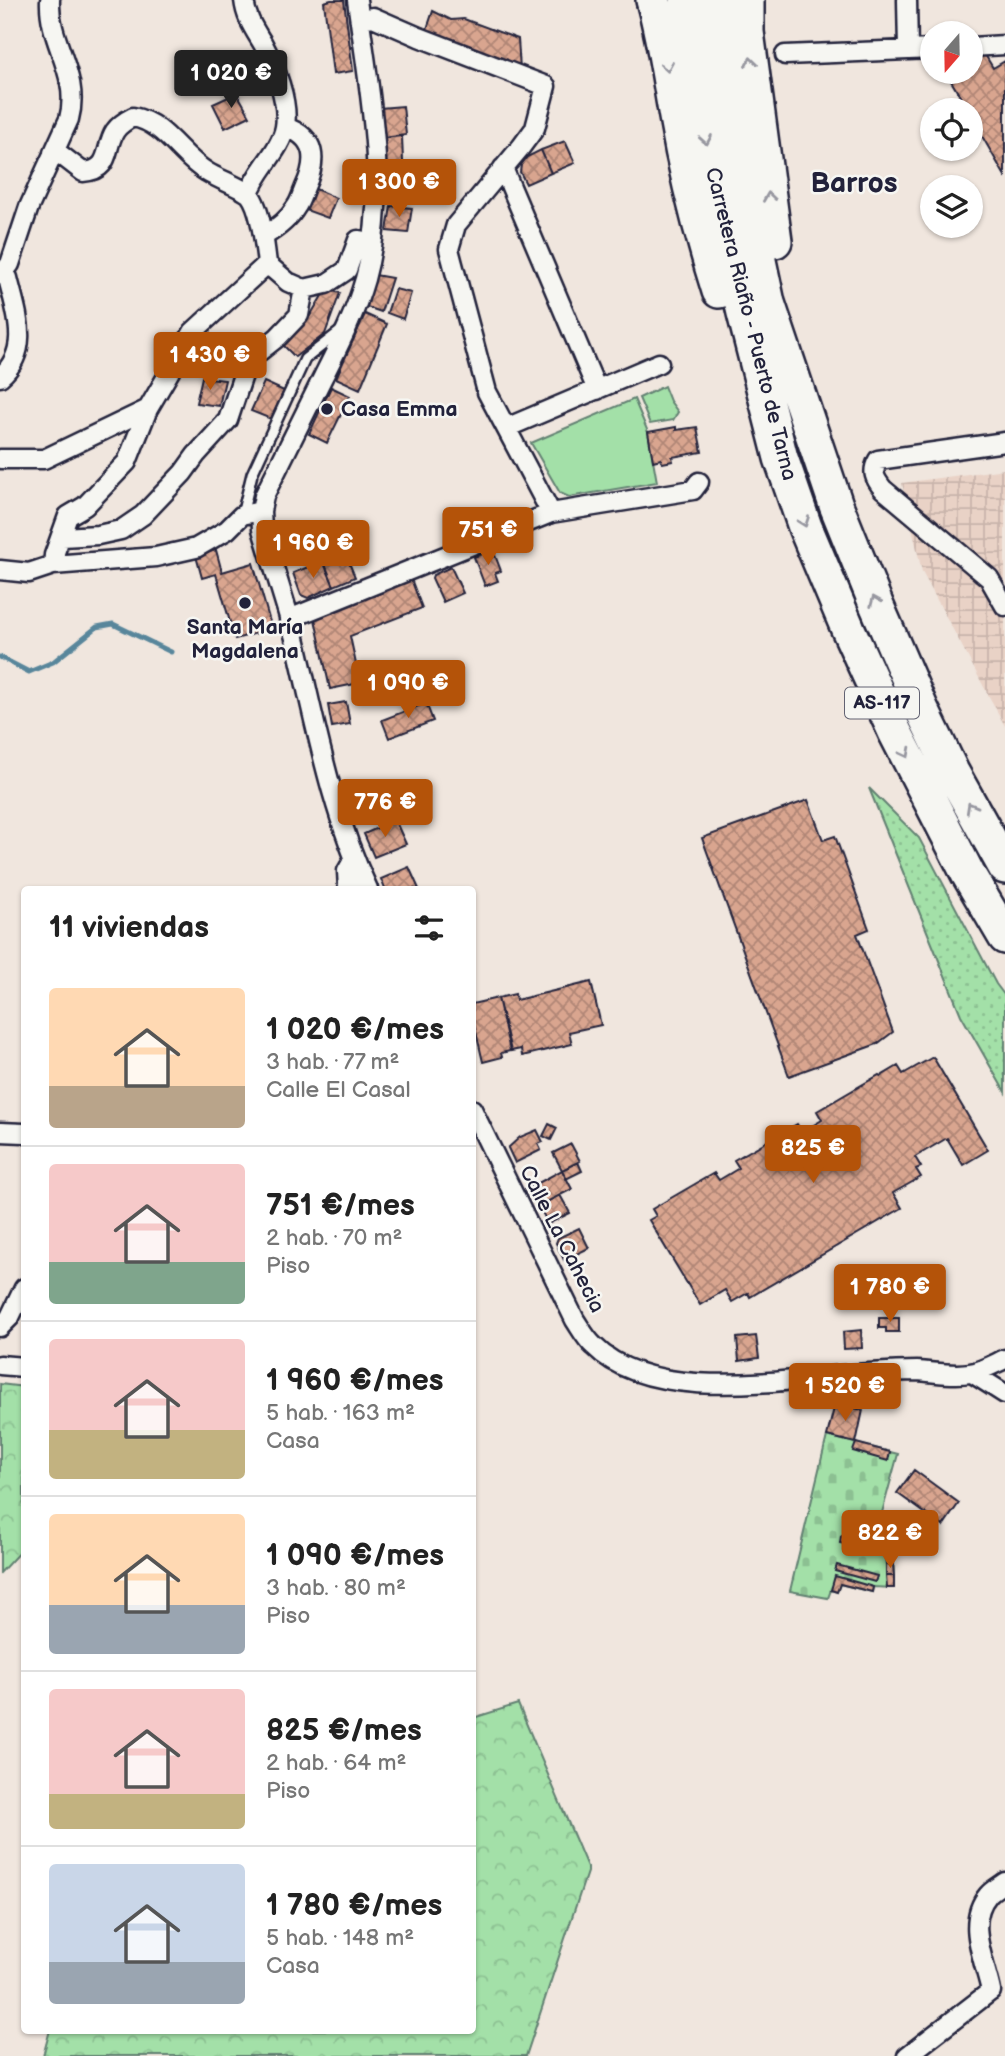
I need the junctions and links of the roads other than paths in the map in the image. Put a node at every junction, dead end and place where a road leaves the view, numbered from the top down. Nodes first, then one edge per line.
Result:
1 (50, 0) edge
2 (244, 0) edge
3 (357, 0) edge
4 (653, 0) edge
5 (687, 0) edge
6 (715, 0) edge
7 (747, 0) edge
8 (906, 0) edge
9 (360, 19) junction
10 (1005, 45) edge
11 (984, 46) edge
12 (920, 49) edge
13 (908, 50) junction
14 (785, 55) dead end
15 (285, 127) junction
16 (52, 153) junction
17 (503, 168) junction
18 (249, 193) junction
19 (264, 236) junction
20 (372, 242) junction
21 (267, 264) junction
22 (2, 273) edge
23 (304, 289) junction
24 (349, 325) junction
25 (659, 363) dead end
26 (0, 377) edge
27 (597, 390) junction
28 (148, 409) junction
29 (506, 428) junction
30 (811, 432) junction
31 (1005, 442) edge
32 (781, 458) junction
33 (0, 459) edge
34 (699, 482) dead end
35 (261, 511) junction
36 (551, 513) junction
37 (242, 515) junction
38 (62, 537) junction
39 (53, 565) junction
40 (0, 570) edge
41 (1005, 606) edge
42 (289, 619) junction
43 (354, 859) junction
44 (1005, 867) edge
45 (348, 886) edge
46 (367, 886) edge
47 (1005, 937) edge
48 (476, 1117) edge
49 (0, 1132) edge
50 (21, 1133) edge
51 (21, 1294) edge
52 (0, 1326) edge
53 (1005, 1359) edge
54 (0, 1365) edge
55 (21, 1367) edge
56 (972, 1373) junction
57 (1005, 1394) edge
58 (1005, 1882) edge
59 (998, 1994) edge
60 (907, 2056) edge

1 - 16 street
2 - 15 street
3 - 9 street
4 -> 32 highway
5 -> 32 highway, Carretera Riaño - Puerto de Tarna / AS-117
6 - 30 highway, Carretera Riaño - Puerto de Tarna / AS-117
30 -> 7 highway
8 - 13 street
9 - 17 street
9 - 20 street
10 - 11 street
12 - 13 street
13 - 14 street
15 - 18 street
15 - 19 street
16 - 18 street
16 - 22 street
17 - 27 street
17 - 29 street
18 - 19 street
19 - 21 street
20 - 23 street
20 - 24 street
21 - 23 street
21 - 28 street
22 - 26 street
23 - 38 street
24 - 35 street
24 - 37 lane
25 - 27 street
27 - 29 street
28 - 33 street
28 - 38 street
29 - 36 street
44 -> 30 highway, Carretera Riaño - Puerto de Tarna / AS-117
31 - 41 street
32 -> 47 highway, Carretera Riaño - Puerto de Tarna / AS-117
34 - 36 street
35 - 37 street
35 - 42 street
36 - 42 street
37 - 39 street
38 - 39 street
39 - 40 street
42 - 43 street
43 - 45 street
43 - 46 street
48 - 56 street, Calle La Cahecia
49 - 50 street
51 - 52 street
53 - 56 street, Calle La Cahecia
54 - 55 street
56 - 57 street
58 - 59 street
59 - 60 street

